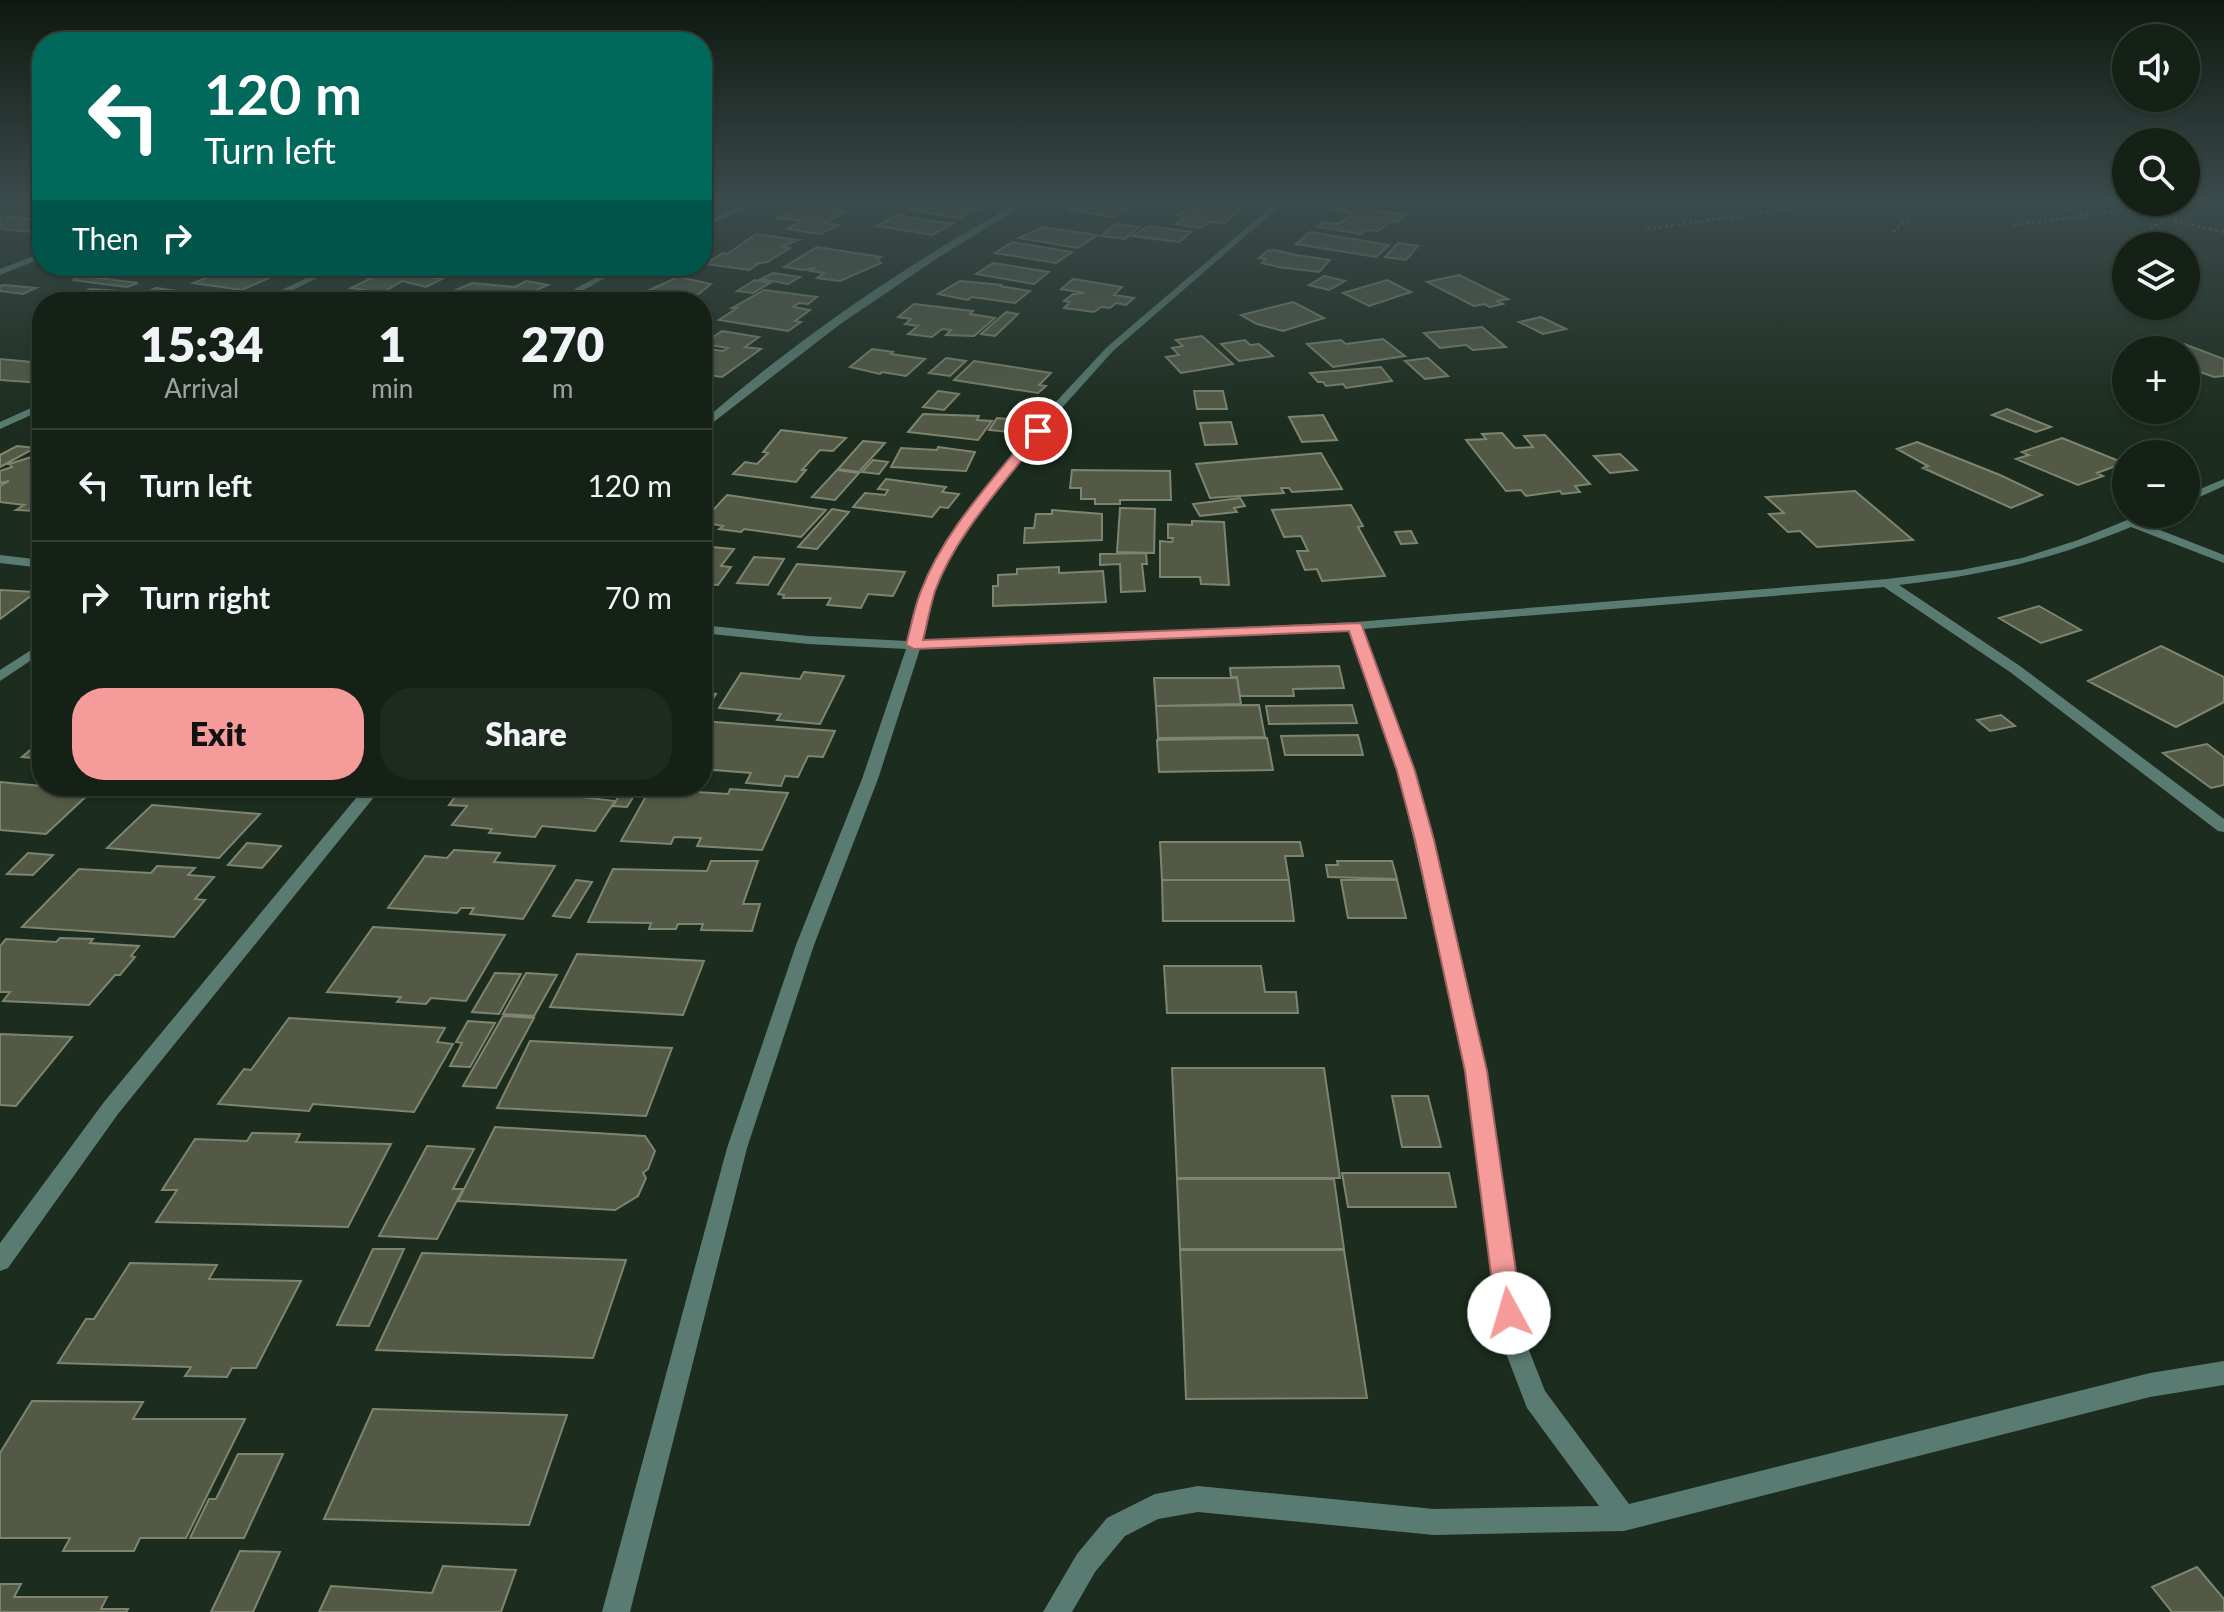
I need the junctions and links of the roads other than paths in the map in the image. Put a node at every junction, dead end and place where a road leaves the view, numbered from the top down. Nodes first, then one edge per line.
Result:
1 (907, 275) edge
2 (1196, 275) edge
3 (317, 276) edge
4 (604, 276) edge
5 (282, 292) edge
6 (574, 292) edge
7 (32, 411) edge
8 (712, 419) edge
9 (0, 426) edge
10 (2224, 482) edge
11 (2200, 493) edge
12 (2120, 528) edge
13 (2145, 528) edge
14 (0, 559) edge
15 (2224, 559) edge
16 (32, 563) edge
17 (1887, 583) junction
18 (1355, 626) junction
19 (712, 630) edge
20 (914, 645) junction
21 (32, 654) edge
22 (0, 677) edge
23 (367, 796) edge
24 (2224, 827) edge
25 (0, 1261) edge
26 (2224, 1373) edge
27 (1624, 1518) junction
28 (616, 1612) edge
29 (1057, 1612) edge

1 - 8 street
2 - 20 street
3 - 5 street
4 - 6 street
7 - 9 street
10 - 11 street
12 - 17 street
13 - 15 street
14 - 16 street
17 - 18 street
17 - 24 street
18 - 20 street
18 - 27 street
19 - 20 street
20 - 28 street
21 - 22 street
23 - 25 street
26 - 27 street
27 - 29 street

